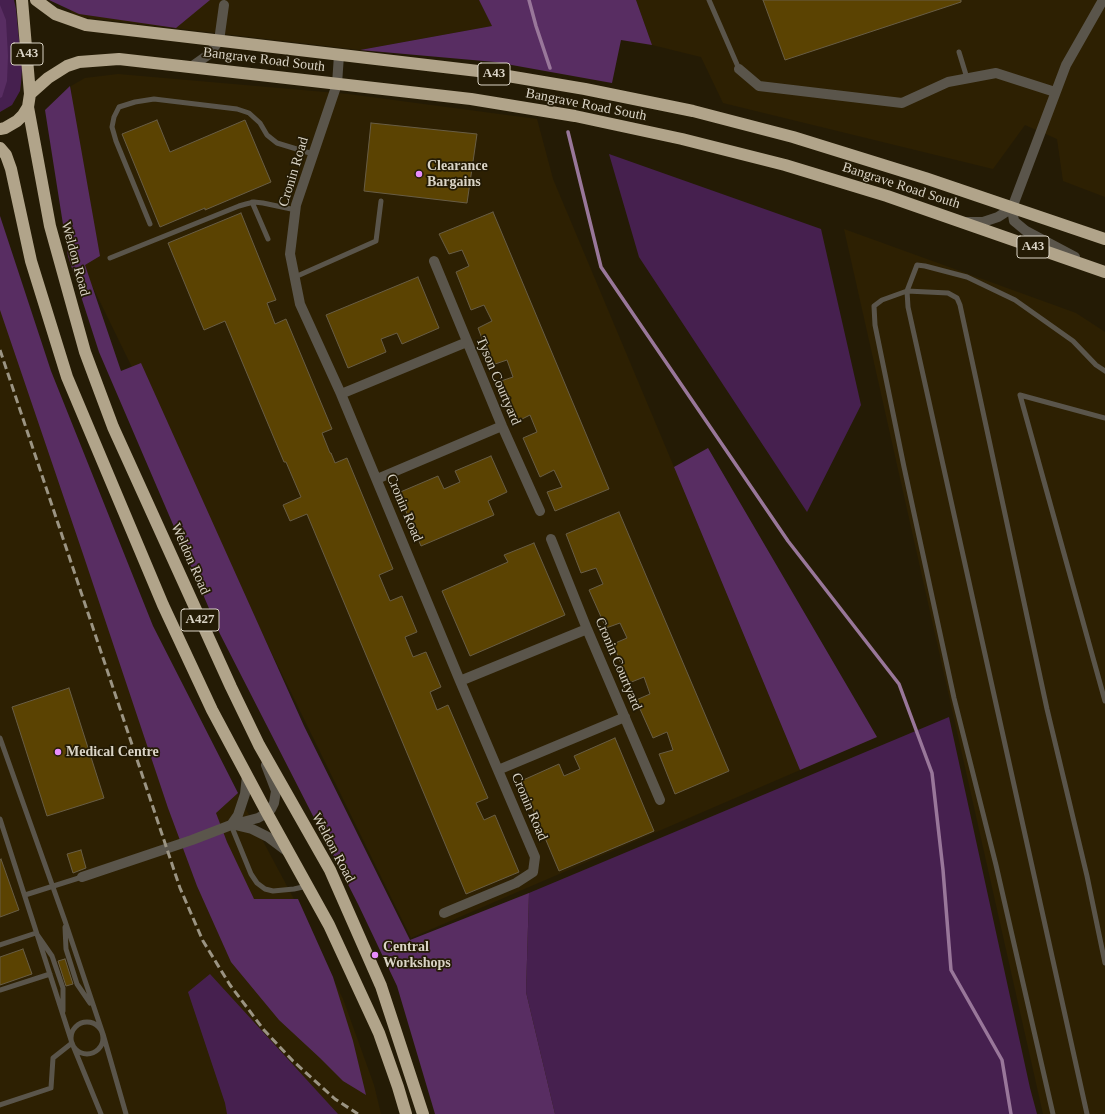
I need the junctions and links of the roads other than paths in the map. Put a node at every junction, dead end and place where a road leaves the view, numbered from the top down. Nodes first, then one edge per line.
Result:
1 (22, 0) edge
2 (36, 0) edge
3 (709, 0) edge
4 (1103, 0) edge
5 (224, 2) edge
6 (1101, 14) edge
7 (219, 41) junction
8 (960, 52) dead end
9 (339, 55) junction
10 (191, 67) junction
11 (739, 69) joint
12 (967, 78) junction
13 (337, 84) junction
14 (1055, 92) junction
15 (30, 94) junction
16 (28, 107) junction
17 (0, 129) edge
18 (0, 148) edge
19 (313, 154) junction
20 (381, 201) dead end
21 (252, 202) junction
22 (1012, 208) junction
23 (296, 210) junction
24 (961, 222) junction
25 (150, 224) dead end
26 (268, 239) dead end
27 (1105, 239) edge
28 (110, 258) dead end
29 (434, 261) dead end
30 (1101, 270) edge
31 (295, 277) junction
32 (907, 291) junction
33 (467, 342) junction
34 (1105, 371) edge
35 (341, 394) junction
36 (1105, 418) edge
37 (502, 426) junction
38 (377, 479) junction
39 (540, 511) dead end
40 (551, 539) dead end
41 (588, 629) junction
42 (460, 681) junction
43 (1105, 702) edge
44 (624, 717) junction
45 (0, 738) edge
46 (259, 745) junction
47 (498, 770) junction
48 (247, 776) junction
49 (660, 800) dead end
50 (267, 813) junction
51 (0, 819) edge
52 (231, 825) junction
53 (289, 852) junction
54 (82, 877) joint
55 (308, 885) junction
56 (52, 887) junction
57 (25, 896) junction
58 (444, 913) dead end
59 (65, 921) junction
60 (36, 933) junction
61 (0, 944) edge
62 (1105, 963) edge
63 (50, 974) junction
64 (0, 990) edge
65 (94, 1008) junction
66 (63, 1016) junction
67 (103, 1034) junction
68 (72, 1043) junction
69 (0, 1105) edge
70 (102, 1114) edge
71 (126, 1114) edge
72 (406, 1114) edge
73 (423, 1114) edge
74 (1053, 1114) edge
75 (1086, 1114) edge

1 - 15 highway, A43
2 - 7 highway, Bangrave Road South / A43
3 - 11 lane
4 - 6 street
5 - 7 street
6 - 14 street
7 - 9 highway, Bangrave Road South / A43
7 - 10 street
8 - 12 lane
9 - 13 street, Cronin Road
9 - 22 highway, Bangrave Road South / A43
10 - 13 highway, Bangrave Road South / A43
10 - 15 highway, Bangrave Road South / A43
11 - 12 street
12 - 14 street
13 - 19 street, Cronin Road
13 - 24 highway, Bangrave Road South / A43
14 - 22 street
15 - 16 highway, A43
16 - 17 highway
16 - 46 highway, Weldon Road / A427
18 - 48 highway, A427
19 - 23 street, Cronin Road
19 - 25 lane
20 - 31 lane
21 - 23 lane
21 - 26 lane
21 - 28 lane
22 - 24 street
22 - 27 highway, Bangrave Road South / A43
22 - 30 street
23 - 31 street, Cronin Road
24 - 30 highway, Bangrave Road South / A43
29 - 33 street, Tyson Courtyard
31 - 35 street, Cronin Road
32 - 34 lane
32 - 62 lane
32 - 74 lane
32 - 75 lane
33 - 35 street
33 - 37 street, Tyson Courtyard
35 - 38 street, Cronin Road
36 - 43 lane
37 - 38 street
37 - 39 street, Tyson Courtyard
38 - 42 street, Cronin Road
40 - 41 street, Cronin Courtyard
41 - 42 street
41 - 44 street, Cronin Courtyard
42 - 47 street, Cronin Road
44 - 47 street
44 - 49 street, Cronin Courtyard
45 - 56 lane
46 - 50 street
46 - 73 highway, Weldon Road / A427
47 - 58 street, Cronin Road
48 - 50 highway, A427
48 - 52 street
50 - 52 street
50 - 53 highway, A427
51 - 57 lane
52 - 53 street
52 - 54 street
52 - 55 lane
53 - 55 highway, A427
54 - 56 lane
55 - 72 highway, A427
56 - 57 lane
56 - 59 lane
57 - 60 lane
59 - 65 lane
59 - 65 lane
60 - 61 lane
60 - 63 lane
60 - 66 lane
63 - 64 lane
63 - 66 lane
65 - 67 lane
66 - 68 lane
67 - 68 lane
67 - 68 lane
67 - 71 lane
68 - 69 lane
68 - 70 lane

